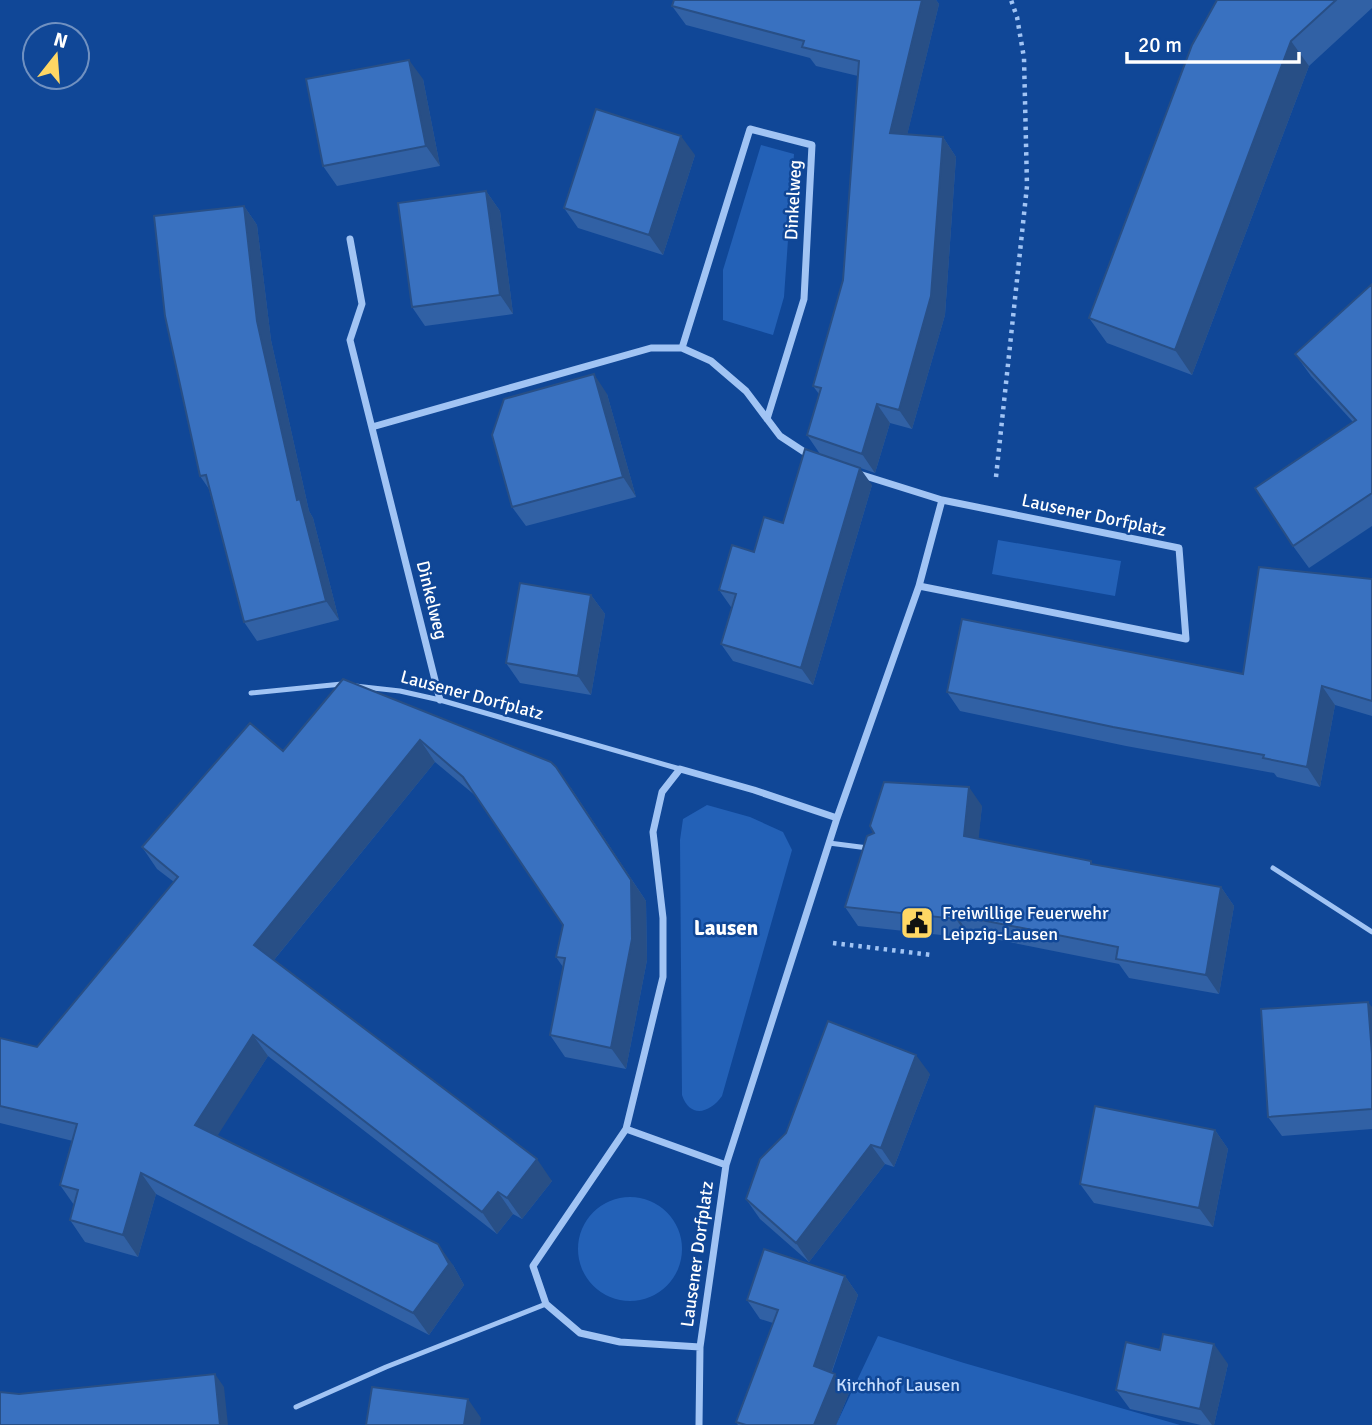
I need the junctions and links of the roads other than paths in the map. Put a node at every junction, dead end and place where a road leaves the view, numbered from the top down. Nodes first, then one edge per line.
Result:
1 (350, 239) dead end
2 (682, 348) junction
3 (767, 419) junction
4 (372, 427) junction
5 (816, 459) edge
6 (853, 472) edge
7 (942, 500) junction
8 (919, 586) junction
9 (251, 693) dead end
10 (440, 700) junction
11 (680, 769) junction
12 (837, 818) junction
13 (829, 843) junction
14 (882, 850) edge
15 (1273, 868) dead end
16 (1372, 932) edge
17 (626, 1129) junction
18 (726, 1164) junction
19 (546, 1304) junction
20 (700, 1347) junction
21 (296, 1407) dead end
22 (699, 1425) edge

1 - 4 street, Dinkelweg
2 - 3 street
2 - 3 street, Dinkelweg
2 - 4 street
3 - 5 street
4 - 10 street, Dinkelweg
6 - 7 street
7 - 8 street, Lausener Dorfplatz
7 - 8 street, Lausener Dorfplatz
8 - 12 street, Lausener Dorfplatz
9 - 10 lane, Lausener Dorfplatz
10 - 11 lane, Lausener Dorfplatz
11 - 12 street, Lausener Dorfplatz
11 - 17 street, Lausener Dorfplatz
12 - 13 street, Lausener Dorfplatz
13 - 14 lane
13 - 18 street, Lausener Dorfplatz
15 - 16 lane
17 - 18 street, Lausener Dorfplatz
17 - 19 street, Lausener Dorfplatz
18 - 20 street, Lausener Dorfplatz
19 - 20 street, Lausener Dorfplatz
19 - 21 lane
20 - 22 street, Lausener Dorfplatz

